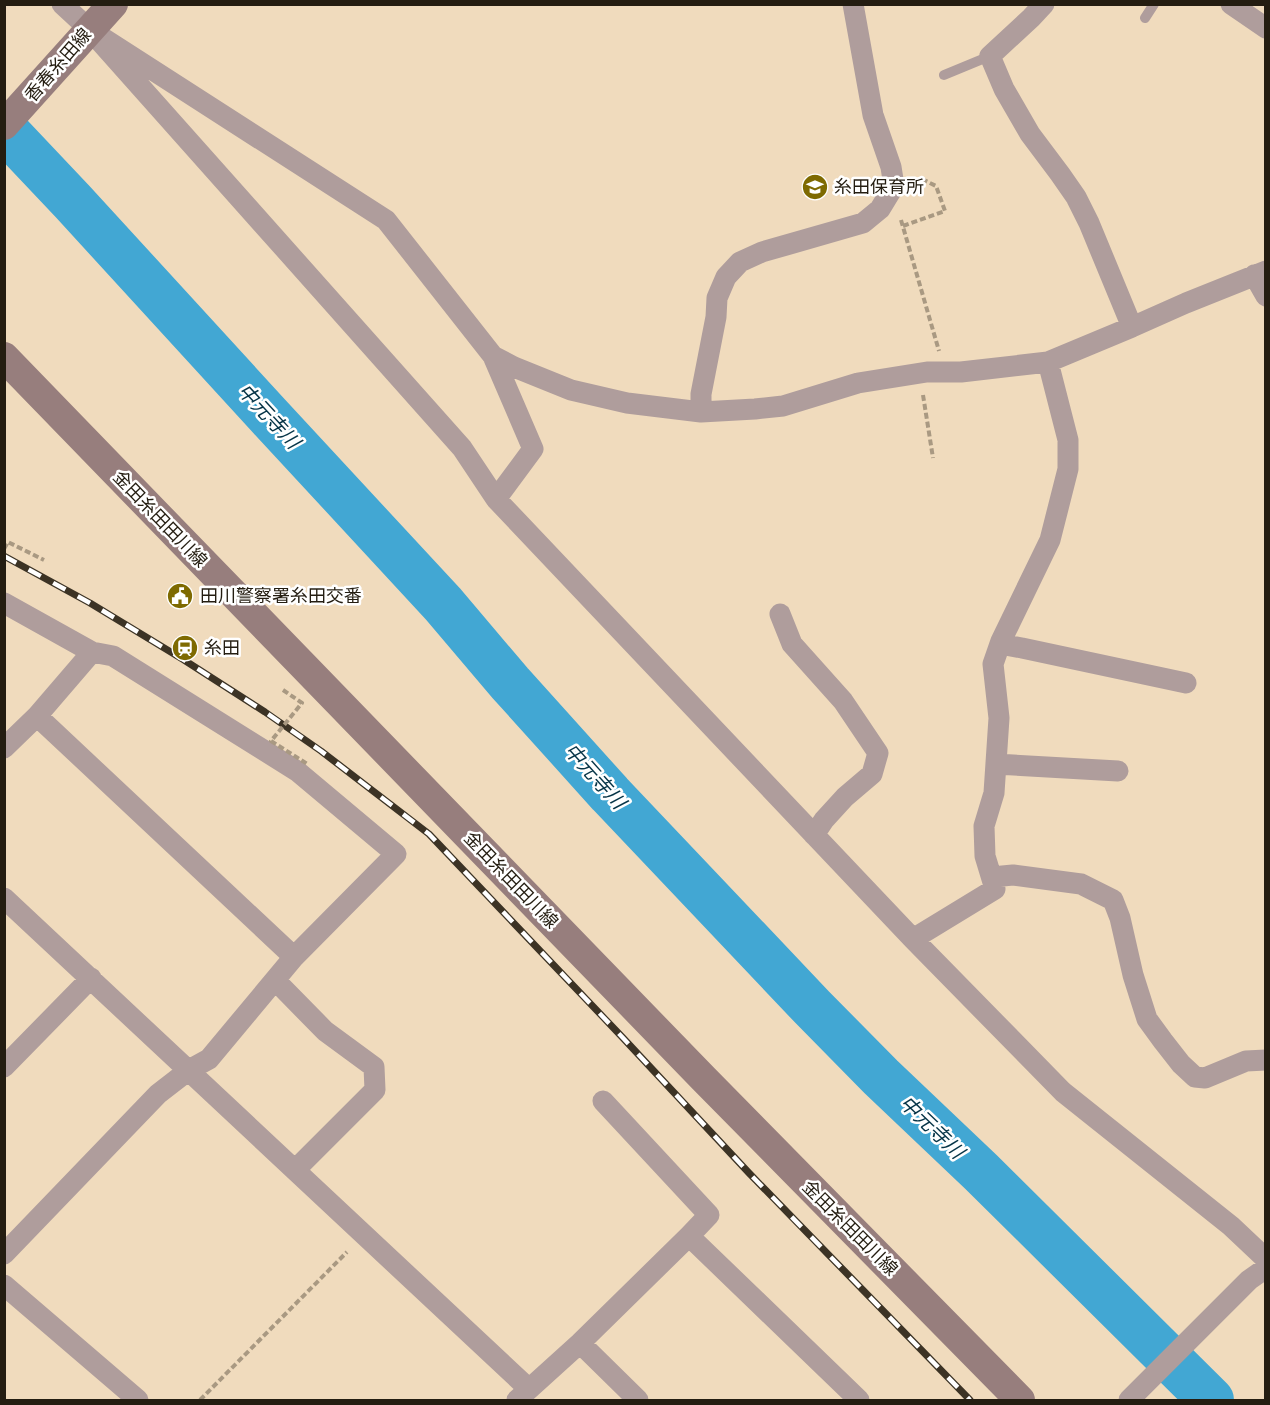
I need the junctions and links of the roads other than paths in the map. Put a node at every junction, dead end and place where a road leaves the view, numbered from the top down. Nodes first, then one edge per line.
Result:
1 (62, 4) edge
2 (113, 4) edge
3 (853, 4) edge
4 (1044, 4) edge
5 (1154, 4) edge
6 (1231, 4) edge
7 (1145, 18) dead end
8 (1266, 28) edge
9 (89, 29) junction
10 (990, 56) junction
11 (944, 75) dead end
12 (4, 125) edge
13 (1260, 273) edge
14 (1266, 296) edge
15 (1132, 327) junction
16 (493, 356) junction
17 (4, 357) edge
18 (1048, 362) junction
19 (700, 412) junction
20 (496, 499) junction
21 (4, 603) edge
22 (780, 614) dead end
23 (1000, 644) junction
24 (92, 652) junction
25 (1186, 683) dead end
26 (37, 716) junction
27 (4, 748) edge
28 (996, 764) junction
29 (1118, 771) dead end
30 (814, 835) junction
31 (992, 877) junction
32 (4, 898) edge
33 (914, 939) junction
34 (294, 957) junction
35 (91, 978) junction
36 (274, 980) junction
37 (1266, 1060) edge
38 (4, 1067) edge
39 (189, 1070) junction
40 (603, 1101) dead end
41 (296, 1169) junction
42 (689, 1236) junction
43 (4, 1254) edge
44 (1266, 1260) edge
45 (1257, 1274) edge
46 (4, 1285) edge
47 (580, 1343) junction
48 (523, 1395) edge
49 (138, 1401) edge
50 (638, 1401) edge
51 (859, 1401) edge
52 (1020, 1401) edge
53 (1129, 1401) edge

1 - 9 street
2 - 9 main road, 香春糸田線
3 - 19 street
4 - 10 street
5 - 7 lane
6 - 8 street
9 - 12 main road, 香春糸田線
9 - 16 street
9 - 20 street
10 - 11 lane
10 - 15 street
13 - 14 street
13 - 15 street
15 - 18 street
16 - 19 street
16 - 20 street
17 - 52 main road, 金田糸田田川線
18 - 19 street
18 - 23 street
20 - 30 street
21 - 24 street
22 - 30 street
23 - 25 street
23 - 28 street
24 - 26 street
24 - 34 street
26 - 27 street
26 - 34 street
28 - 29 street
28 - 31 street
30 - 33 street
31 - 33 street
31 - 37 street
32 - 35 street
33 - 44 street
34 - 36 street
35 - 38 street
35 - 39 street
36 - 39 street
36 - 41 street
39 - 41 street
39 - 43 street
40 - 42 street
41 - 48 street
42 - 47 street
42 - 51 street
45 - 53 street
46 - 49 street
47 - 48 street
47 - 50 street

